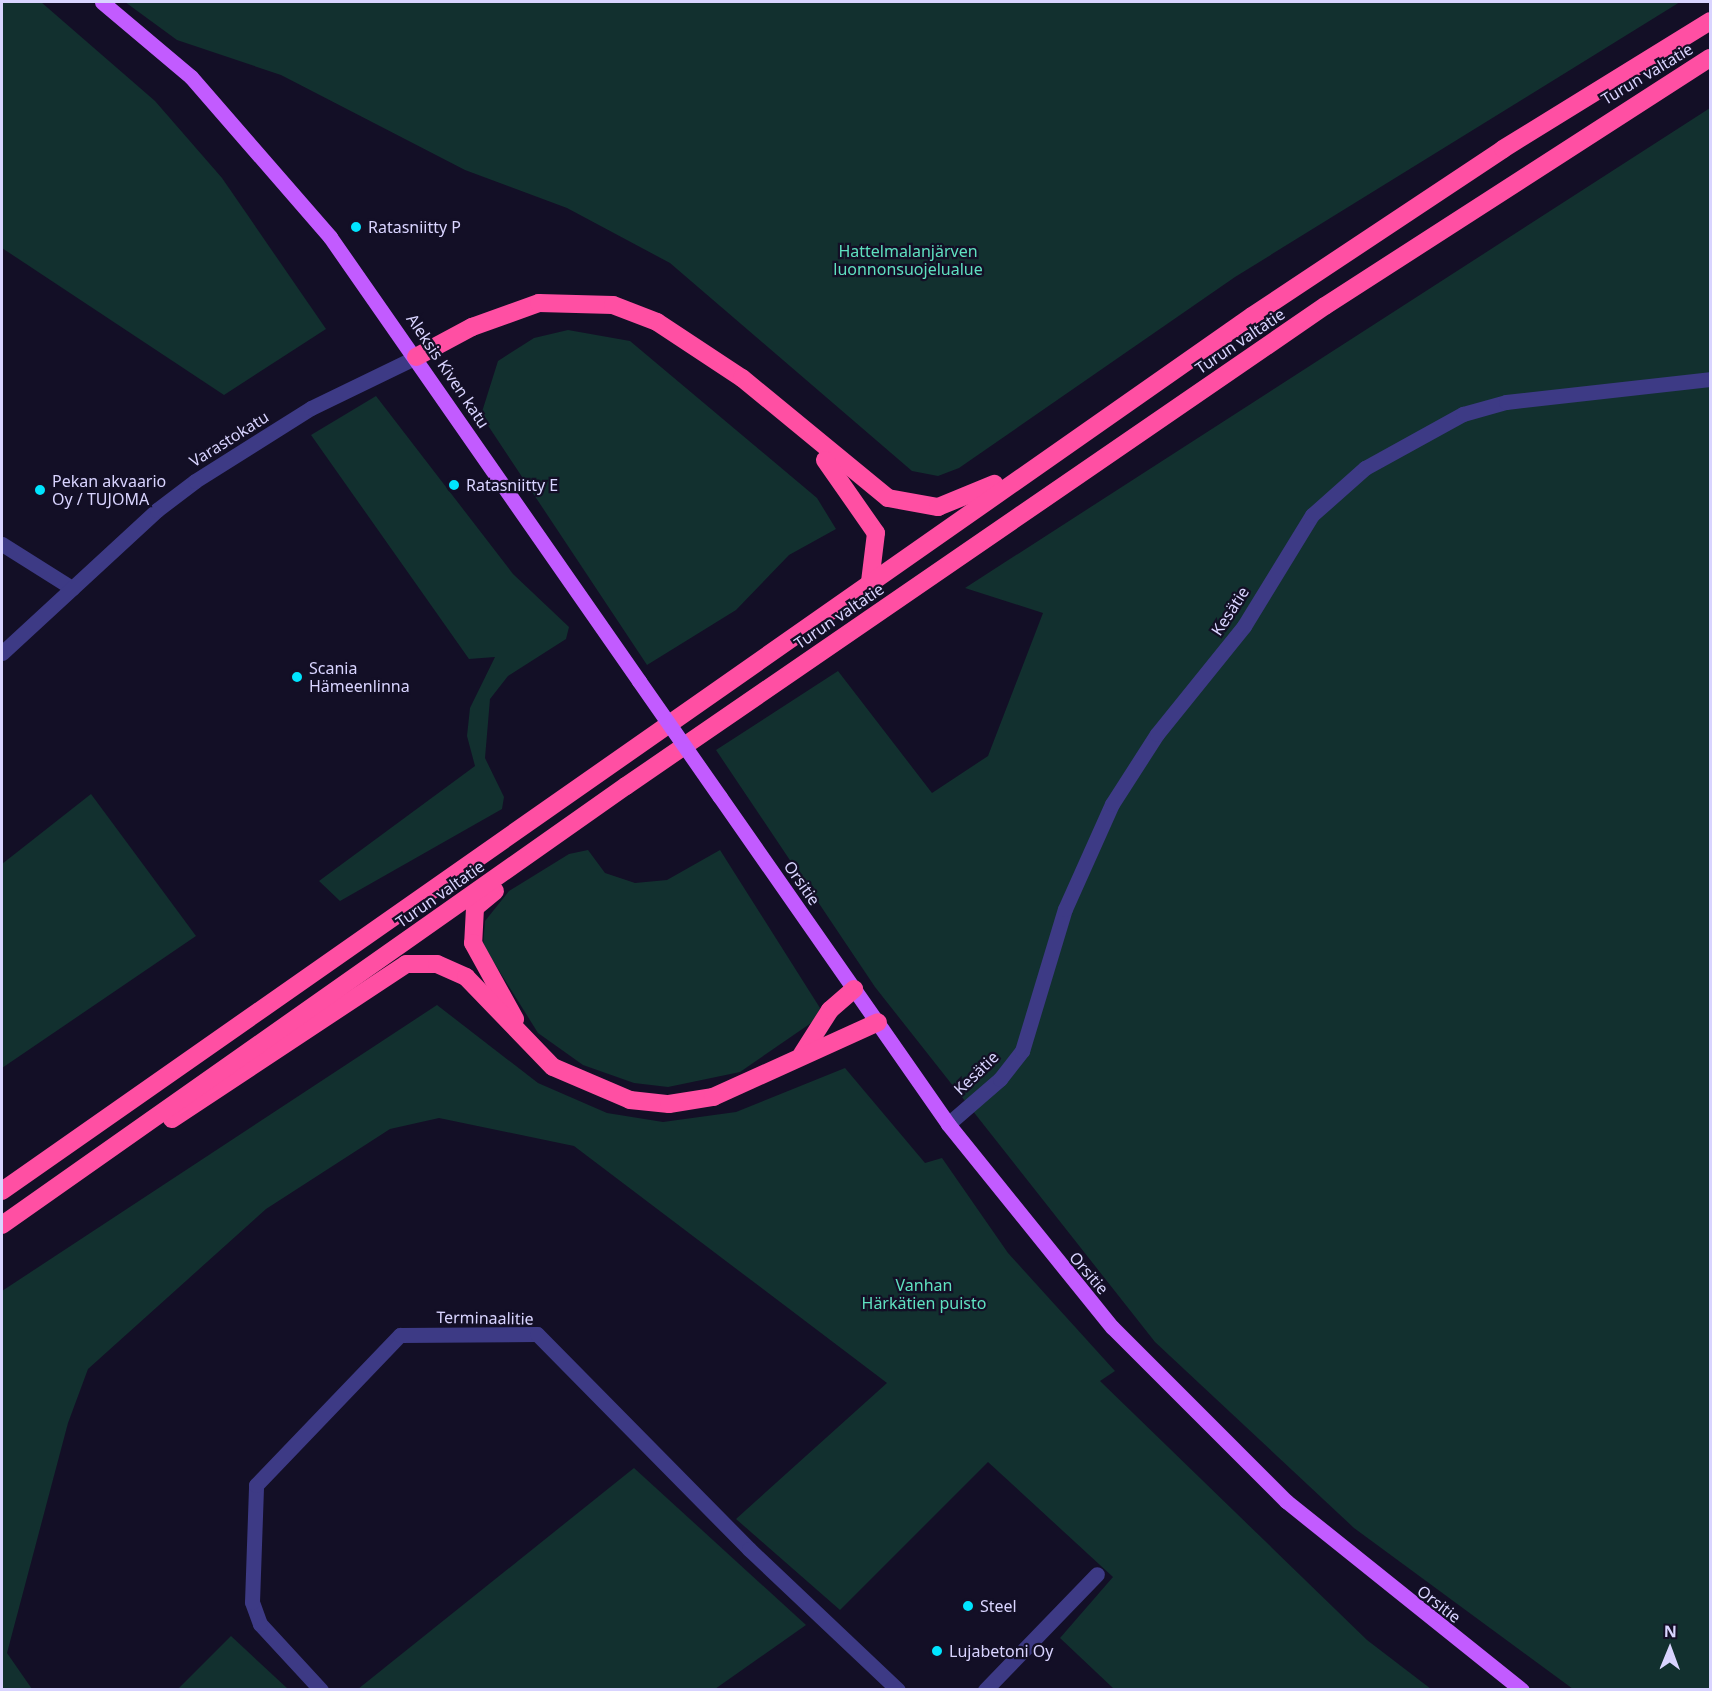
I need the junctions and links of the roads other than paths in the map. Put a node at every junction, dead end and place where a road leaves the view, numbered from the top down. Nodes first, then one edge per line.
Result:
1 (102, 2) edge
2 (1710, 21) edge
3 (1710, 58) edge
4 (416, 357) junction
5 (1710, 379) edge
6 (801, 431) junction
7 (1050, 457) junction
8 (2, 544) edge
9 (870, 582) junction
10 (72, 588) junction
11 (2, 653) edge
12 (626, 786) junction
13 (720, 796) joint
14 (854, 989) junction
15 (878, 1022) junction
16 (533, 1049) junction
17 (802, 1054) junction
18 (948, 1124) junction
19 (96, 1159) junction
20 (8, 1187) edge
21 (2, 1225) edge
22 (1097, 1575) dead end
23 (321, 1689) edge
24 (898, 1689) edge
25 (985, 1689) edge
26 (1522, 1689) edge

1 - 4 main road, Aleksis Kiven katu
2 - 7 highway, Turun valtatie
3 - 12 highway, Turun valtatie
4 - 6 highway
4 - 10 street, Varastokatu
4 - 13 main road, Aleksis Kiven katu, bridge
5 - 18 street, Kesätie
6 - 7 highway
6 - 9 highway
7 - 9 highway, Turun valtatie
8 - 10 street
9 - 20 highway, Turun valtatie
10 - 11 street, Varastokatu
12 - 16 highway
12 - 19 highway, Turun valtatie
13 - 14 main road, Orsitie
14 - 15 main road, Orsitie
14 - 17 highway
15 - 17 highway
15 - 18 main road, Orsitie
16 - 17 highway
16 - 19 highway
18 - 26 main road, Orsitie
19 - 21 highway, Turun valtatie
22 - 25 street
23 - 24 street, Terminaalitie

